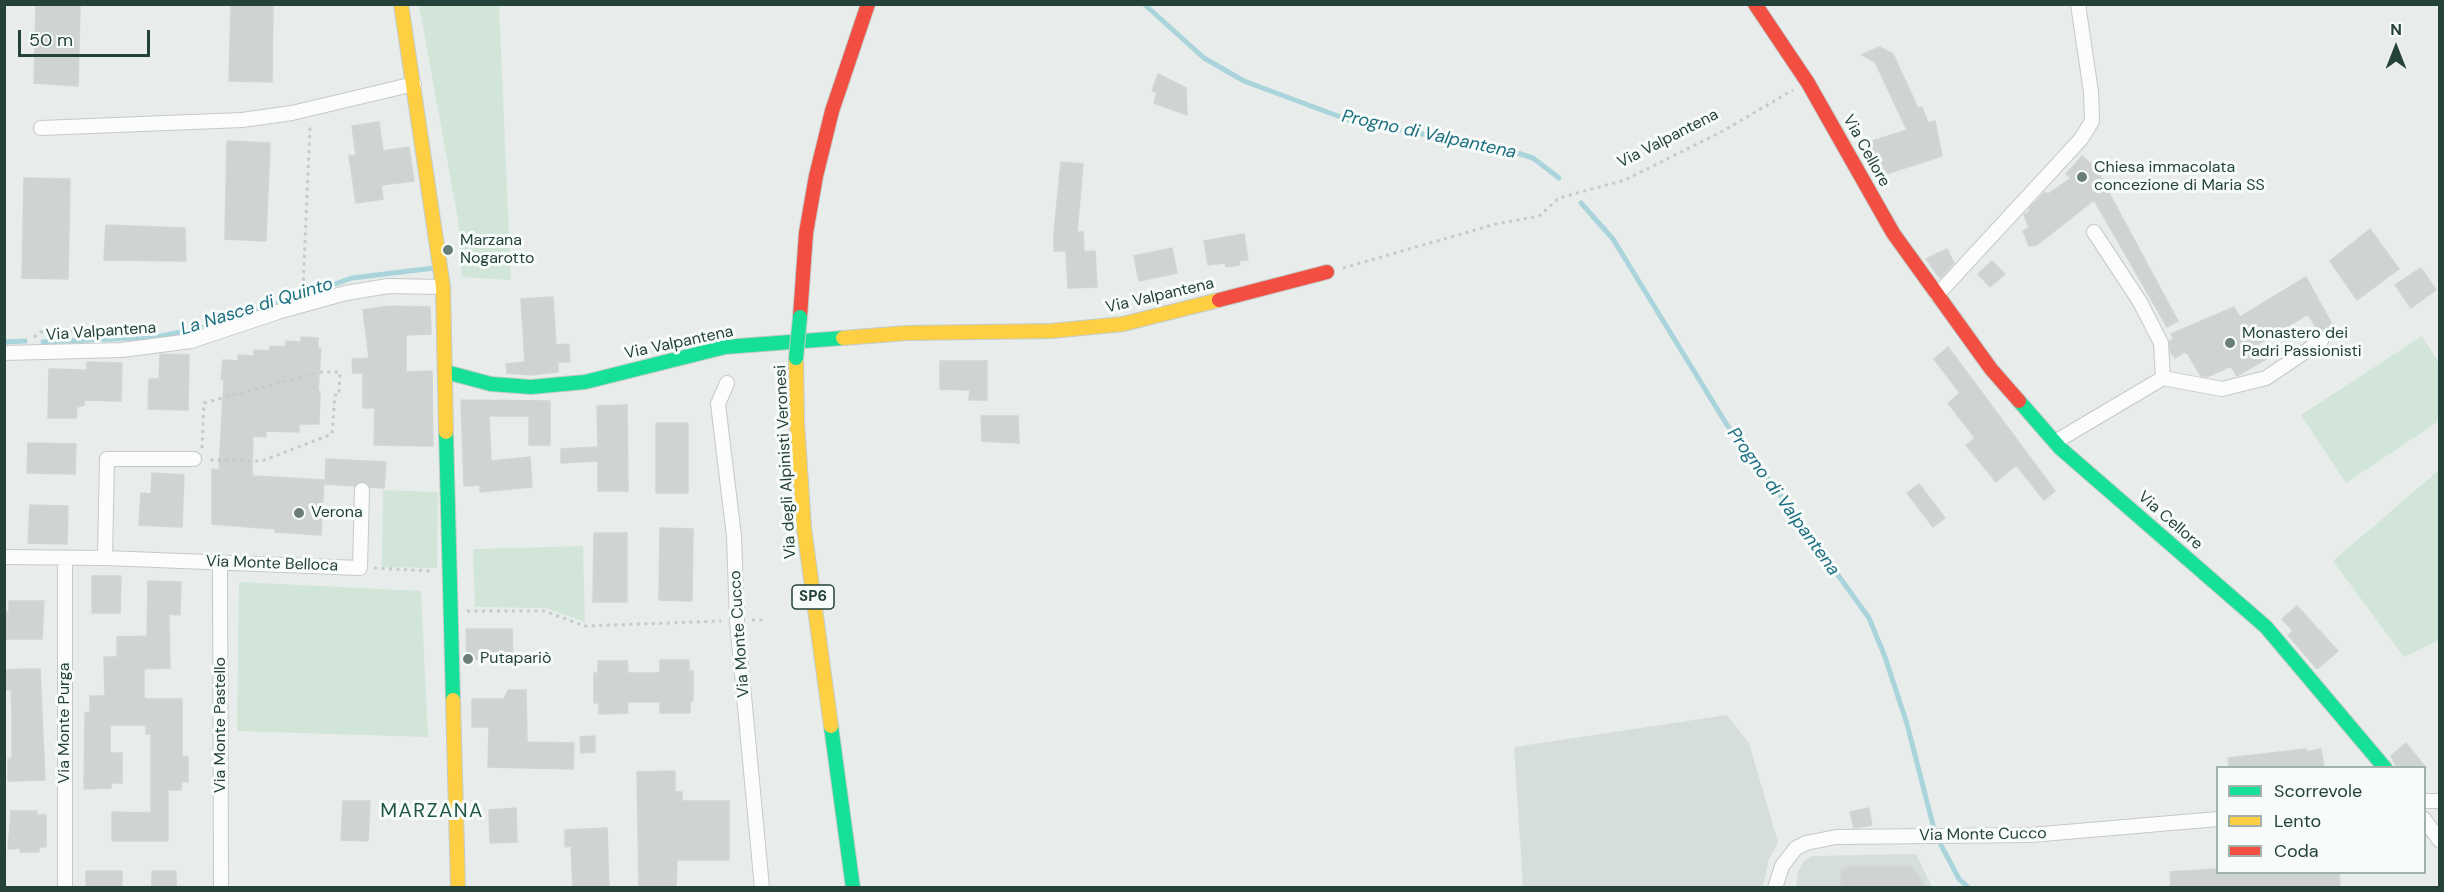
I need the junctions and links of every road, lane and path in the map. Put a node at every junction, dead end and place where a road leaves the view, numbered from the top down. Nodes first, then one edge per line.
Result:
1 (401, 4) edge
2 (868, 4) edge
3 (1755, 4) edge
4 (2079, 4) edge
5 (1808, 83) junction
6 (414, 84) junction
7 (303, 111) junction
8 (41, 128) dead end
9 (2094, 232) dead end
10 (1327, 272) joint
11 (443, 286) junction
12 (300, 292) dead end
13 (1937, 295) junction
14 (147, 331) dead end
15 (2321, 341) dead end
16 (4, 353) edge
17 (30, 353) junction
18 (447, 372) junction
19 (2163, 378) junction
20 (727, 383) dead end
21 (2055, 442) junction
22 (198, 460) junction
23 (362, 490) dead end
24 (4, 557) edge
25 (65, 558) junction
26 (105, 558) junction
27 (220, 562) junction
28 (360, 568) junction
29 (449, 572) junction
30 (450, 611) junction
31 (766, 620) dead end
32 (736, 621) junction
33 (2383, 766) edge
34 (2216, 819) edge
35 (2426, 822) edge
36 (2439, 841) edge
37 (65, 888) edge
38 (221, 888) edge
39 (458, 888) edge
40 (762, 888) edge
41 (853, 888) edge
42 (1775, 888) edge

1 - 6 main road
2 - 41 main road, Via degli Alpinisti Veronesi / SP6, bridge
3 - 5 main road, Via Cellore
4 - 13 street
5 - 10 path, Via Valpantena
5 - 13 main road, Via Cellore
6 - 7 street
6 - 11 main road
7 - 8 street
7 - 12 path
9 - 19 street
10 - 18 main road, Via Valpantena
11 - 17 street, Via Valpantena
11 - 18 main road
13 - 21 main road, Via Cellore
14 - 17 path
15 - 19 street
16 - 17 street, Via Valpantena
18 - 29 main road
19 - 21 street
20 - 32 street, Via Monte Cucco
21 - 33 main road, Via Cellore
22 - 22 path
22 - 26 street
23 - 28 street, Via Monte Belloca
24 - 25 street, Via Monte Belloca
25 - 26 street, Via Monte Belloca
25 - 37 street, Via Monte Purga
26 - 27 street, Via Monte Belloca
27 - 28 street, Via Monte Belloca
27 - 38 street, Via Monte Pastello
28 - 29 path
29 - 30 main road
30 - 32 path
30 - 39 main road
31 - 32 path
32 - 40 street, Via Monte Cucco
34 - 42 street, Via Monte Cucco
35 - 36 street

